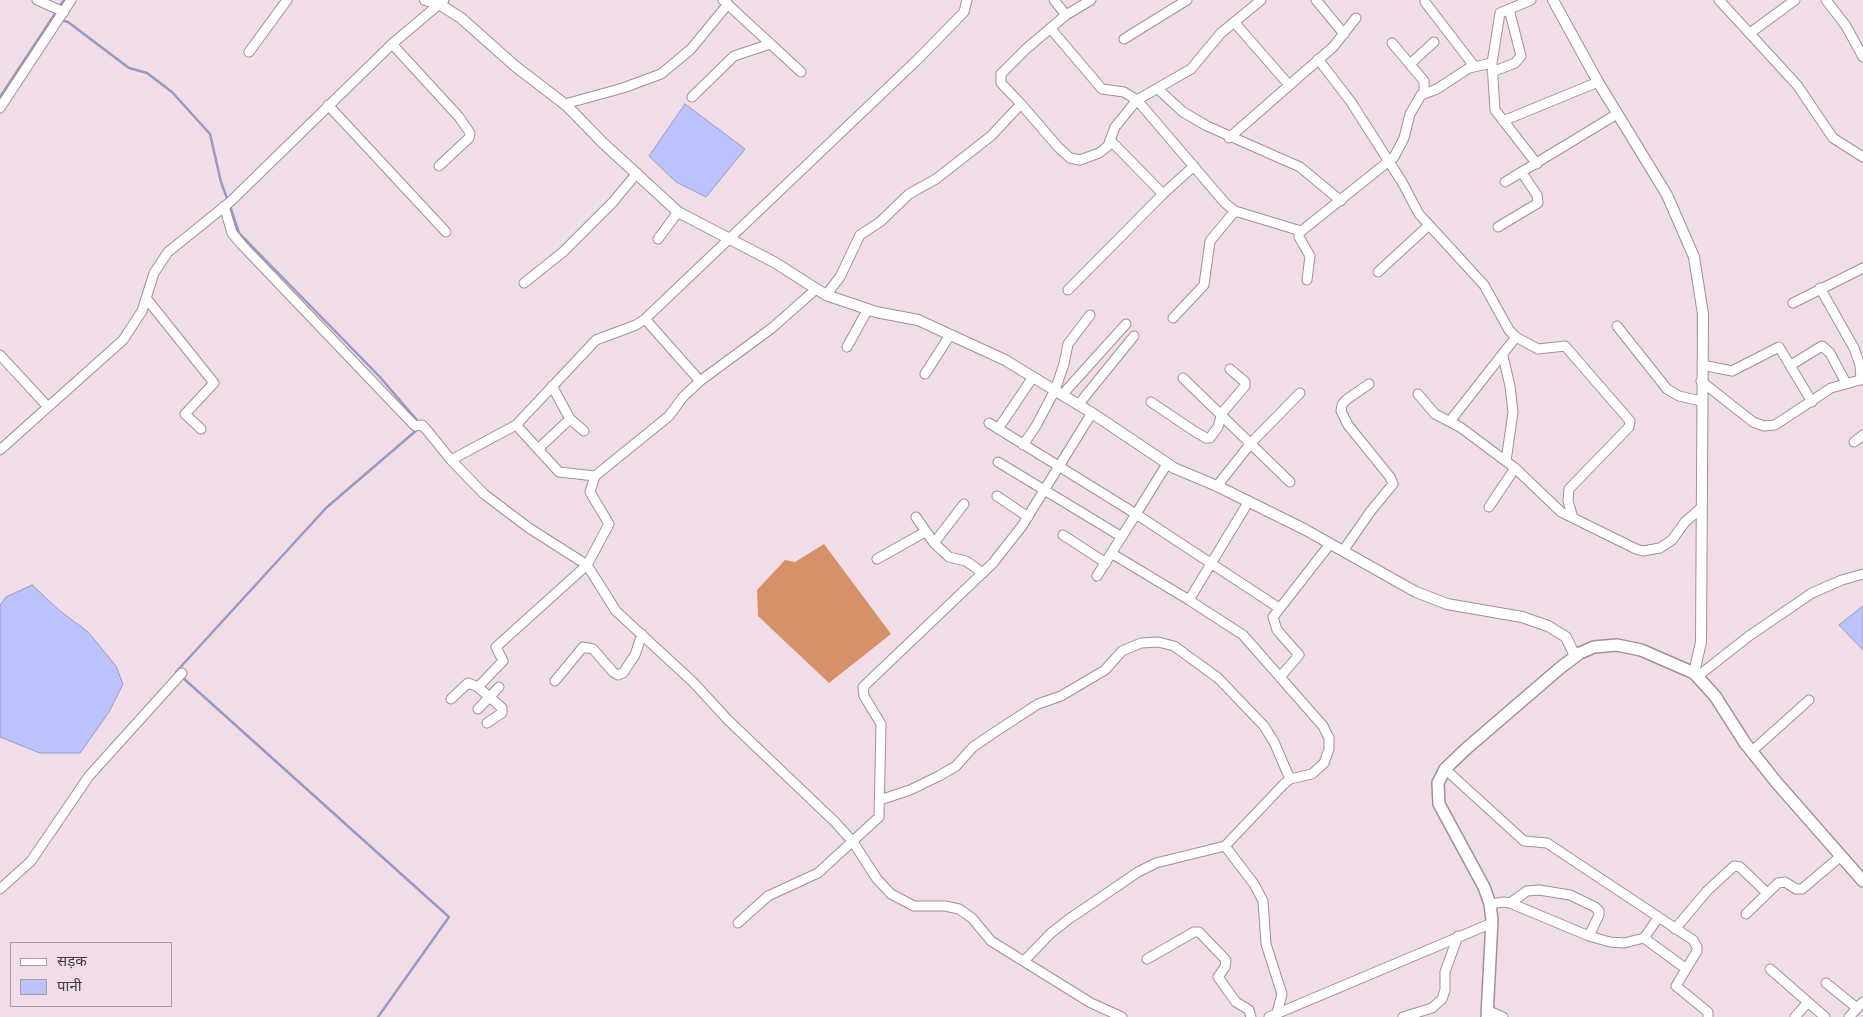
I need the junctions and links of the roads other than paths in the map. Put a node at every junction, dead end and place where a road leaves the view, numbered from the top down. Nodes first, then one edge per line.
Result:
1 (37, 0) edge
2 (71, 0) edge
3 (287, 0) edge
4 (425, 0) edge
5 (967, 0) edge
6 (1054, 0) edge
7 (1090, 0) edge
8 (1187, 0) edge
9 (1261, 0) edge
10 (1316, 0) edge
11 (1531, 0) edge
12 (1553, 0) edge
13 (1719, 0) edge
14 (1795, 0) edge
15 (1826, 0) edge
16 (442, 2) edge
17 (725, 2) edge
18 (1425, 2) dead end
19 (1509, 9) junction
20 (64, 12) junction
21 (1066, 15) junction
22 (1356, 18) dead end
23 (1234, 22) junction
24 (1051, 29) junction
25 (1750, 33) junction
26 (1344, 34) junction
27 (1124, 39) dead end
28 (1434, 42) dead end
29 (1392, 43) dead end
30 (392, 44) junction
31 (770, 44) junction
32 (248, 52) dead end
33 (1863, 57) edge
34 (1318, 59) junction
35 (1410, 64) junction
36 (1474, 66) junction
37 (1492, 67) junction
38 (801, 72) dead end
39 (1598, 82) junction
40 (1289, 85) junction
41 (1158, 89) junction
42 (1424, 93) junction
43 (692, 97) dead end
44 (1138, 100) junction
45 (565, 104) junction
46 (1021, 104) junction
47 (328, 105) junction
48 (0, 108) edge
49 (1617, 114) junction
50 (1503, 121) junction
51 (1229, 138) junction
52 (1111, 141) junction
53 (1863, 157) edge
54 (1389, 162) junction
55 (1537, 164) junction
56 (439, 166) dead end
57 (1194, 166) junction
58 (637, 173) junction
59 (1522, 173) junction
60 (1505, 182) dead end
61 (1163, 194) junction
62 (1341, 201) junction
63 (226, 204) junction
64 (1235, 211) junction
65 (678, 212) junction
66 (1428, 226) junction
67 (1498, 227) dead end
68 (1301, 231) junction
69 (446, 232) dead end
70 (658, 238) dead end
71 (731, 239) junction
72 (1863, 268) edge
73 (1378, 272) dead end
74 (1307, 280) dead end
75 (524, 283) dead end
76 (1820, 288) junction
77 (815, 290) junction
78 (1068, 290) dead end
79 (826, 295) junction
80 (146, 298) junction
81 (1793, 303) dead end
82 (868, 309) junction
83 (1090, 315) dead end
84 (1173, 318) dead end
85 (645, 319) junction
86 (1126, 324) dead end
87 (1617, 326) dead end
88 (950, 335) junction
89 (1134, 336) dead end
90 (1516, 337) junction
91 (847, 347) dead end
92 (0, 355) edge
93 (1503, 356) junction
94 (1702, 365) junction
95 (1791, 365) junction
96 (1230, 369) dead end
97 (925, 374) dead end
98 (1033, 377) junction
99 (1183, 378) dead end
100 (1862, 379) edge
101 (700, 381) junction
102 (1701, 381) junction
103 (1846, 383) junction
104 (1369, 384) dead end
105 (552, 386) junction
106 (1058, 393) junction
107 (1300, 394) dead end
108 (1418, 394) dead end
109 (1700, 401) junction
110 (1151, 402) dead end
111 (1812, 402) junction
112 (1078, 405) junction
113 (48, 407) junction
114 (1092, 413) junction
115 (1222, 413) junction
116 (570, 419) junction
117 (1450, 421) junction
118 (989, 423) dead end
119 (516, 425) junction
120 (998, 429) junction
121 (200, 430) dead end
122 (584, 431) dead end
123 (1863, 434) edge
124 (1854, 442) dead end
125 (1251, 443) junction
126 (1023, 445) junction
127 (538, 449) junction
128 (0, 450) edge
129 (451, 460) junction
130 (1506, 461) junction
131 (998, 462) dead end
132 (1167, 464) junction
133 (1060, 468) junction
134 (1516, 468) junction
135 (596, 476) junction
136 (1290, 482) dead end
137 (1217, 486) junction
138 (1046, 490) junction
139 (997, 496) dead end
140 (1249, 501) junction
141 (964, 504) dead end
142 (1489, 507) dead end
143 (1700, 509) junction
144 (1136, 514) junction
145 (916, 517) dead end
146 (1028, 517) junction
147 (1573, 518) junction
148 (925, 532) junction
149 (1063, 535) dead end
150 (1122, 537) junction
151 (934, 543) junction
152 (1330, 544) junction
153 (1343, 551) junction
154 (1112, 553) junction
155 (877, 559) dead end
156 (1106, 562) junction
157 (1212, 563) junction
158 (587, 566) junction
159 (984, 573) junction
160 (1863, 574) edge
161 (1097, 576) dead end
162 (1189, 600) junction
163 (1279, 608) junction
164 (642, 634) junction
165 (1575, 656) junction
166 (182, 673) dead end
167 (1696, 674) junction
168 (488, 677) junction
169 (1280, 677) junction
170 (555, 681) dead end
171 (478, 687) junction
172 (491, 697) junction
173 (451, 699) dead end
174 (1809, 700) dead end
175 (478, 709) dead end
176 (487, 723) dead end
177 (1752, 751) junction
178 (1446, 769) junction
179 (1290, 779) junction
180 (880, 800) junction
181 (853, 842) junction
182 (1226, 846) junction
183 (1840, 856) junction
184 (1863, 881) edge
185 (0, 889) edge
186 (1767, 893) junction
187 (1510, 903) junction
188 (1490, 904) junction
189 (1746, 914) dead end
190 (1658, 918) junction
191 (1492, 923) junction
192 (738, 924) dead end
193 (1675, 929) junction
194 (1458, 936) junction
195 (1589, 936) junction
196 (1644, 938) junction
197 (1147, 959) dead end
198 (1024, 961) junction
199 (1685, 968) junction
200 (1770, 969) dead end
201 (1826, 983) dead end
202 (1808, 1002) junction
203 (1860, 1005) edge
204 (1487, 1014) edge
205 (1273, 1015) edge
206 (1122, 1017) edge
207 (1251, 1017) edge
208 (1403, 1017) edge
209 (1503, 1017) edge
210 (1708, 1017) edge
211 (1795, 1017) edge
212 (1825, 1017) edge
213 (1849, 1017) edge

1 - 20 street
2 - 20 street
3 - 32 street
4 - 16 street
5 - 71 street
6 - 21 street
7 - 21 street
8 - 27 street
9 - 23 street
10 - 26 street
11 - 19 street
12 - 39 street
13 - 25 street
14 - 25 street
15 - 33 street
16 - 30 street
16 - 45 street
17 - 31 street
17 - 45 street
18 - 36 street
19 - 37 street
19 - 37 street
20 - 48 street
21 - 24 street
22 - 26 street
23 - 40 street
23 - 41 street
24 - 44 street
24 - 46 street
25 - 53 street
26 - 34 street
28 - 35 street
29 - 35 street
30 - 47 street
30 - 56 street
31 - 38 street
31 - 43 street
34 - 40 street
34 - 54 street
35 - 42 street
36 - 37 street
36 - 42 street
37 - 50 street
39 - 49 street
39 - 50 street
40 - 51 street
41 - 44 street
41 - 51 street
42 - 54 street
44 - 52 street
44 - 57 street
45 - 58 street
46 - 52 street
46 - 79 street
47 - 63 street
47 - 69 street
49 - 55 street
49 - 94 street
50 - 55 street
51 - 62 street
52 - 61 street
54 - 62 street
54 - 66 street
55 - 59 street
57 - 61 street
57 - 64 street
58 - 65 street
58 - 75 street
59 - 60 street
59 - 67 street
61 - 78 street
62 - 68 street
63 - 80 street
63 - 129 street
64 - 68 street
64 - 84 street
65 - 70 street
65 - 71 street
66 - 73 street
66 - 90 street
68 - 74 street
71 - 77 street
71 - 85 street
72 - 76 street
76 - 81 street
76 - 100 street
77 - 79 street
77 - 101 street
79 - 82 street
80 - 113 street
80 - 121 street
82 - 88 street
82 - 91 street
83 - 106 street
85 - 101 street
85 - 105 street
86 - 106 street
87 - 109 street
88 - 97 street
88 - 98 street
89 - 112 street
90 - 93 street
90 - 147 street
92 - 113 street
93 - 117 street
93 - 130 street
94 - 95 street
94 - 102 street
95 - 103 street
95 - 111 street
96 - 115 street
98 - 106 street
98 - 120 street
99 - 115 street
100 - 103 street
101 - 135 street
102 - 109 street
102 - 111 street
103 - 111 street
104 - 153 street
105 - 116 street
105 - 119 street
106 - 112 street
106 - 126 street
107 - 125 street
108 - 117 street
109 - 143 street
110 - 115 street
112 - 114 street
113 - 128 street
114 - 132 street
114 - 133 street
115 - 125 street
116 - 122 street
116 - 127 street
117 - 130 street
118 - 120 street
119 - 127 street
119 - 129 street
120 - 126 street
123 - 124 street
125 - 136 street
125 - 137 street
126 - 133 street
127 - 135 street
129 - 158 street
130 - 134 street
131 - 138 street
132 - 137 street
132 - 144 street
133 - 138 street
133 - 144 street
134 - 142 street
134 - 147 street
135 - 158 street
137 - 140 street
138 - 146 street
138 - 150 street
139 - 146 street
140 - 152 street
140 - 157 street
141 - 151 street
143 - 147 street
143 - 167 street
144 - 150 street
144 - 157 street
145 - 148 street
146 - 159 street
148 - 151 street
148 - 155 street
149 - 156 street
150 - 154 street
151 - 159 street
152 - 153 street
152 - 163 street
153 - 165 street
154 - 156 street
154 - 162 street
156 - 161 street
157 - 162 street
157 - 163 street
158 - 164 street
158 - 168 street
159 - 180 street
160 - 167 street
162 - 169 street
163 - 169 street
164 - 170 street
164 - 181 street
165 - 167 main road
165 - 178 main road
166 - 185 street
167 - 177 main road
168 - 171 street
168 - 172 street
169 - 179 street
171 - 172 street
171 - 173 street
172 - 175 street
172 - 176 street
174 - 177 street
177 - 183 main road
178 - 188 main road
178 - 190 street
179 - 180 street
179 - 182 street
180 - 181 street
181 - 192 street
181 - 198 street
182 - 198 street
182 - 205 street
183 - 184 main road
183 - 186 street
186 - 189 street
186 - 193 street
187 - 188 street
187 - 195 street
187 - 195 street
188 - 191 main road
190 - 193 street
190 - 196 street
191 - 194 street
191 - 204 main road
193 - 199 street
194 - 205 street
194 - 208 street
195 - 196 street
196 - 199 street
197 - 207 street
198 - 206 street
199 - 210 street
200 - 202 street
201 - 203 street
202 - 211 street
202 - 212 street
203 - 213 street
204 - 209 street

